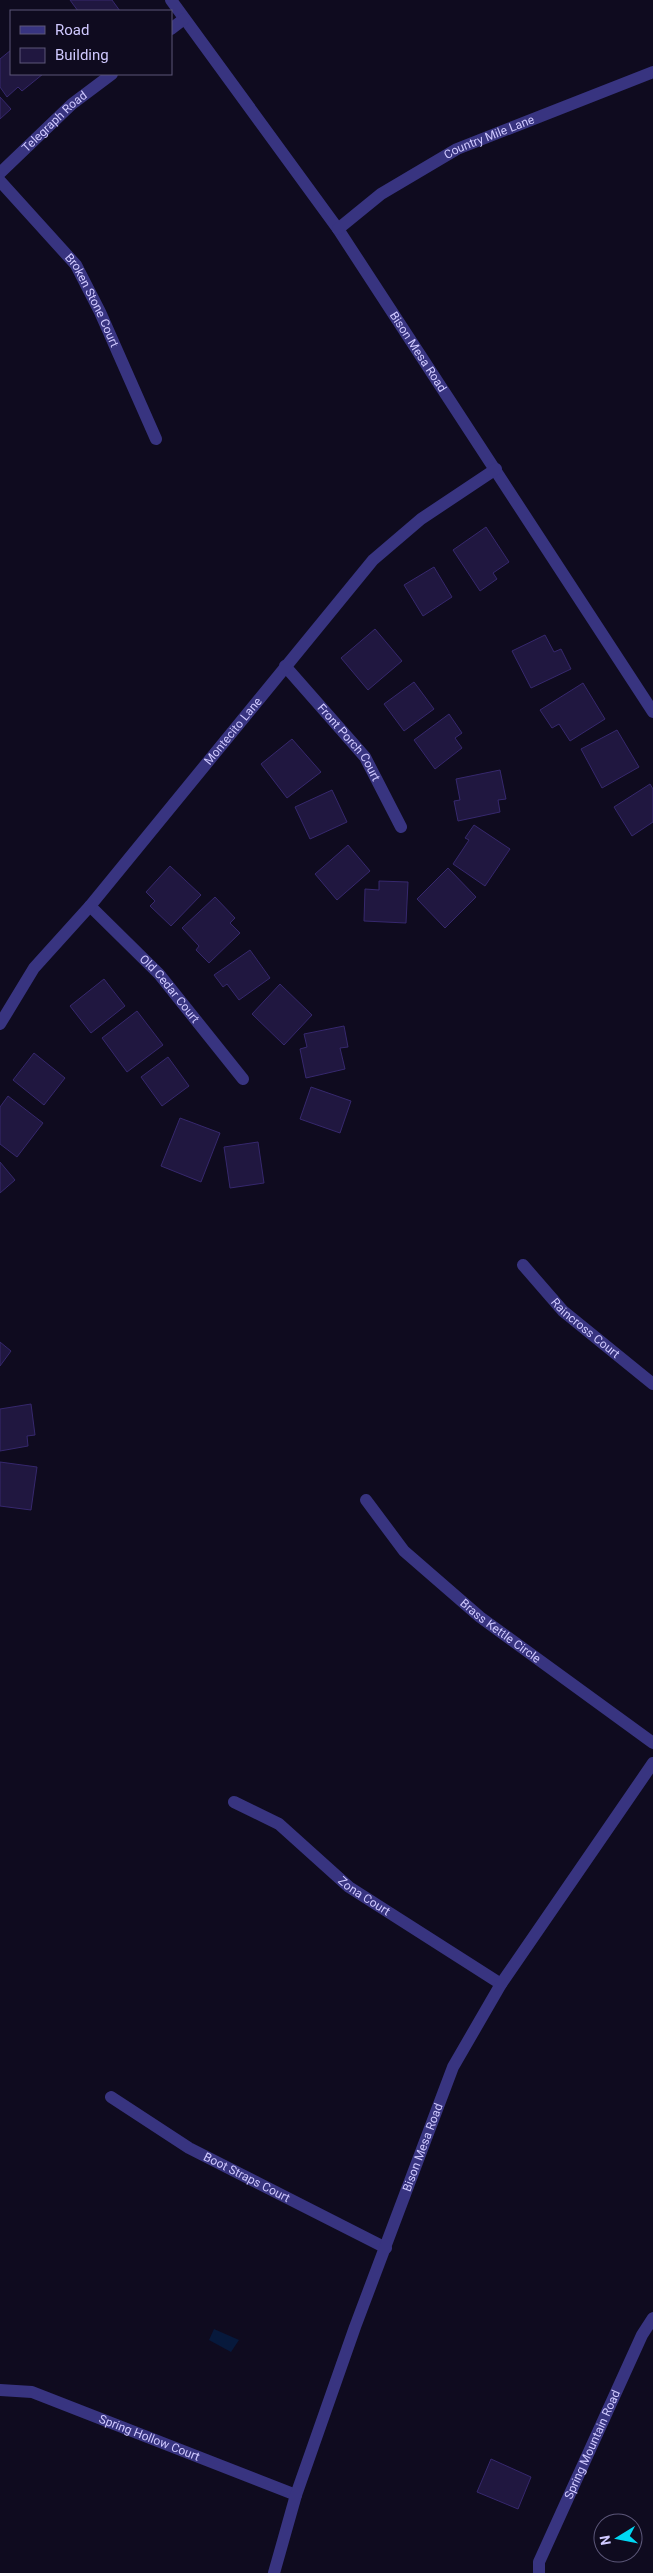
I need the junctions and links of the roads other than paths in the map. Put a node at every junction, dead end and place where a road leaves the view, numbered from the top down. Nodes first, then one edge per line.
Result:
1 (171, 0) edge
2 (184, 19) junction
3 (172, 28) edge
4 (653, 72) edge
5 (111, 75) edge
6 (0, 173) edge
7 (0, 180) edge
8 (338, 229) junction
9 (156, 439) dead end
10 (496, 469) junction
11 (285, 666) junction
12 (653, 712) edge
13 (401, 827) dead end
14 (90, 906) junction
15 (0, 1024) edge
16 (243, 1079) dead end
17 (523, 1265) dead end
18 (653, 1384) edge
19 (366, 1500) dead end
20 (653, 1743) edge
21 (653, 1763) edge
22 (234, 1802) dead end
23 (501, 1984) junction
24 (111, 2097) dead end
25 (386, 2248) junction
26 (653, 2318) edge
27 (0, 2390) edge
28 (296, 2495) junction
29 (274, 2573) edge
30 (538, 2573) edge

1 - 2 street, Bison Mesa Road
2 - 3 street
2 - 8 street, Bison Mesa Road
4 - 8 street, Country Mile Lane
5 - 6 street, Telegraph Road
7 - 9 street, Broken Stone Court
8 - 10 street, Bison Mesa Road
10 - 11 street, Montecito Lane
10 - 12 street, Bison Mesa Road
11 - 13 street, Front Porch Court
11 - 14 street, Montecito Lane
14 - 15 street, Montecito Lane
14 - 16 street, Old Cedar Court
17 - 18 street, Raincross Court
19 - 20 street, Brass Kettle Circle
21 - 23 street, Bison Mesa Road
22 - 23 street, Zona Court
23 - 25 street, Bison Mesa Road
24 - 25 street, Boot Straps Court
25 - 28 street, Bison Mesa Road
26 - 30 street, Spring Mountain Road
27 - 28 street, Spring Hollow Court
28 - 29 street, Bison Mesa Road

